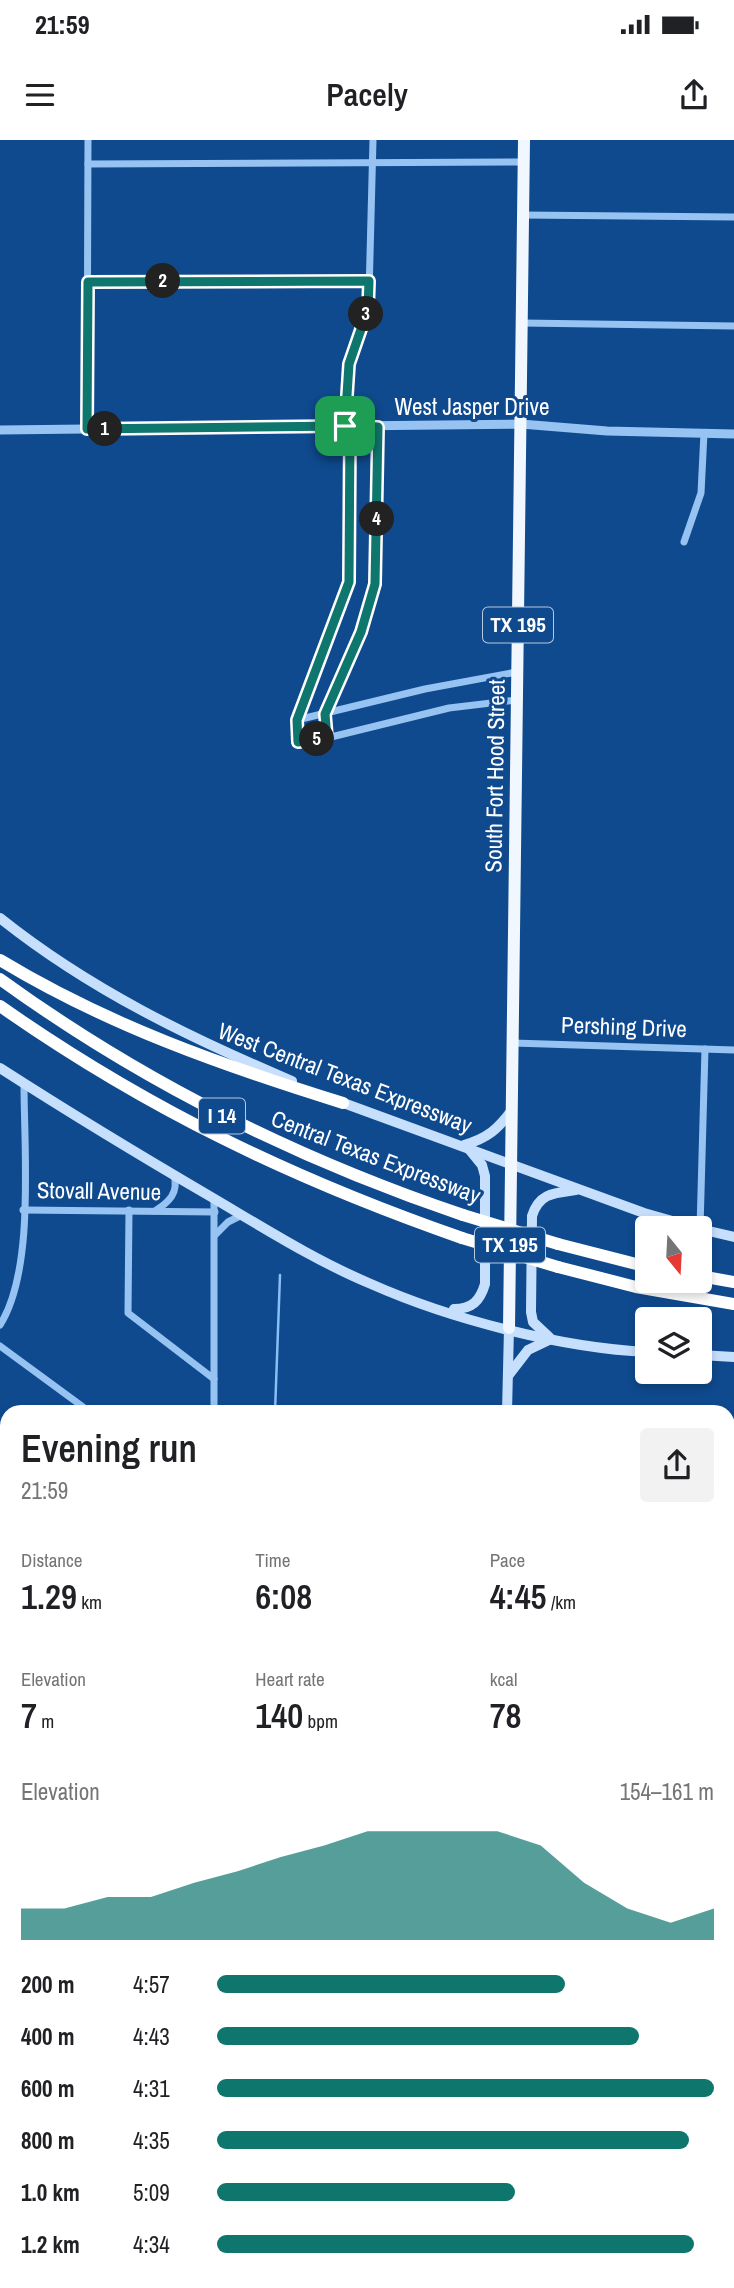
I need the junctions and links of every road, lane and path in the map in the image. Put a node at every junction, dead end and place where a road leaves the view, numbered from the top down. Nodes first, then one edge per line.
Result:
1 (88, 140) edge
2 (373, 140) edge
3 (524, 140) edge
4 (524, 162) junction
5 (373, 163) junction
6 (88, 164) junction
7 (523, 215) junction
8 (734, 217) edge
9 (369, 281) junction
10 (88, 282) junction
11 (522, 323) junction
12 (734, 326) edge
13 (521, 424) junction
14 (348, 426) junction
15 (378, 427) junction
16 (87, 429) junction
17 (0, 430) edge
18 (704, 433) junction
19 (734, 434) edge
20 (684, 542) dead end
21 (517, 672) junction
22 (517, 700) junction
23 (325, 714) junction
24 (297, 720) junction
25 (327, 738) junction
26 (0, 918) edge
27 (0, 960) edge
28 (0, 979) edge
29 (0, 1006) edge
30 (513, 1043) junction
31 (705, 1049) junction
32 (734, 1049) edge
33 (0, 1069) edge
34 (24, 1084) junction
35 (343, 1103) junction
36 (512, 1110) junction
37 (464, 1145) junction
38 (511, 1163) junction
39 (174, 1175) junction
40 (580, 1190) junction
41 (214, 1199) junction
42 (23, 1210) junction
43 (129, 1210) junction
44 (155, 1211) junction
45 (215, 1212) junction
46 (242, 1215) junction
47 (659, 1216) edge
48 (699, 1216) edge
49 (712, 1232) edge
50 (215, 1236) junction
51 (734, 1237) edge
52 (635, 1263) edge
53 (712, 1278) edge
54 (734, 1282) edge
55 (635, 1287) edge
56 (659, 1293) edge
57 (671, 1293) edge
58 (734, 1304) edge
59 (439, 1309) junction
60 (734, 1313) edge
61 (0, 1325) edge
62 (509, 1328) junction
63 (552, 1339) junction
64 (0, 1346) edge
65 (635, 1350) edge
66 (712, 1356) edge
67 (734, 1357) edge
68 (508, 1376) junction
69 (214, 1379) junction
70 (80, 1405) edge
71 (214, 1405) edge
72 (507, 1405) edge

1 - 6 street
2 - 5 street
3 - 4 highway, South Fort Hood Street / TX 195
4 - 5 street
4 - 7 highway, South Fort Hood Street / TX 195
5 - 6 street
5 - 9 street
6 - 10 street
7 - 8 street
7 - 11 highway, South Fort Hood Street / TX 195
9 - 10 street
9 - 14 street
10 - 16 street
11 - 12 street
11 - 13 highway, South Fort Hood Street / TX 195
13 - 15 street, West Jasper Drive
13 - 18 street, West Jasper Drive
13 - 21 highway, South Fort Hood Street / TX 195
14 - 15 street, West Jasper Drive
14 - 16 street, West Jasper Drive
14 - 24 street
15 - 23 street
16 - 17 street, West Jasper Drive
18 - 19 street, West Jasper Drive
18 - 20 street
21 - 22 highway, South Fort Hood Street / TX 195
21 - 23 street
22 - 25 street
22 - 30 highway, South Fort Hood Street / TX 195
23 - 24 street
23 - 25 street
24 - 25 street
26 - 35 main road, West Central Texas Expressway
27 - 35 highway
28 - 52 highway, Central Texas Expressway / I 14, bridge
29 - 55 highway, Central Texas Expressway / I 14, bridge
30 - 31 street, Pershing Drive
30 - 36 highway, South Fort Hood Street / TX 195
31 - 32 street, Pershing Drive
31 - 48 street
33 - 34 main road
34 - 39 main road
34 - 42 street, Stovall Avenue
35 - 37 main road, West Central Texas Expressway
36 - 37 main road
36 - 38 highway, South Fort Hood Street / TX 195
37 - 38 main road, West Central Texas Expressway
37 - 59 main road
38 - 40 main road, West Central Texas Expressway
38 - 62 highway, South Fort Hood Street / TX 195
39 - 41 main road
39 - 44 street
40 - 47 main road, West Central Texas Expressway
40 - 63 main road
41 - 45 street
41 - 46 main road
42 - 43 street, Stovall Avenue
42 - 61 street
43 - 44 street, Stovall Avenue
43 - 69 street
44 - 45 street, Stovall Avenue
45 - 50 street
46 - 50 street
46 - 59 main road
49 - 51 main road, West Central Texas Expressway
50 - 69 street
53 - 54 highway
56 - 60 highway
57 - 58 highway, Central Texas Expressway / I 14
59 - 62 main road
62 - 63 main road
62 - 68 main road, South Fort Hood Street / TX 195
63 - 65 main road
63 - 68 main road
64 - 70 street
66 - 67 main road
68 - 72 main road, South Fort Hood Street / TX 195
69 - 71 street

